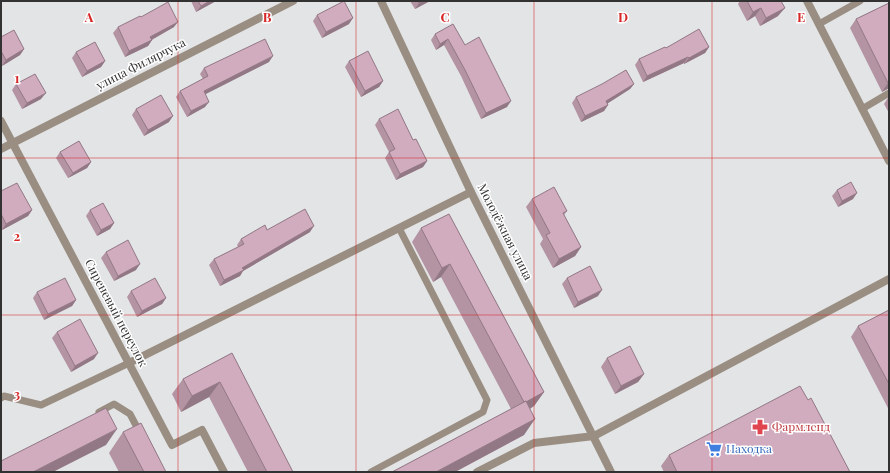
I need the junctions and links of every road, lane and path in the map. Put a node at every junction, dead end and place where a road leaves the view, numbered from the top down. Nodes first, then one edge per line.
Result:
1 (292, 1) edge
2 (381, 1) edge
3 (807, 1) edge
4 (860, 1) edge
5 (819, 24) junction
6 (889, 94) edge
7 (862, 108) junction
8 (1, 121) edge
9 (13, 143) junction
10 (1, 149) edge
11 (889, 161) edge
12 (471, 192) junction
13 (399, 228) junction
14 (889, 280) edge
15 (129, 364) junction
16 (1, 398) edge
17 (94, 414) edge
18 (594, 436) junction
19 (143, 440) edge
20 (224, 472) edge
21 (371, 472) edge
22 (477, 472) edge
23 (611, 472) edge

1 - 9 street, улица Филярчука
2 - 12 street, Молодёжная улица
3 - 5 street
4 - 5 lane
5 - 7 street
6 - 7 lane
7 - 11 street
8 - 9 street, Сиреневый переулок
9 - 10 street, улица Филярчука
9 - 15 street, Сиреневый переулок
12 - 13 street
12 - 18 street, Молодёжная улица
13 - 15 street
13 - 21 lane
14 - 18 street
15 - 16 lane
15 - 20 street, Сиреневый переулок
17 - 19 lane
18 - 22 street
18 - 23 street, Молодёжная улица

